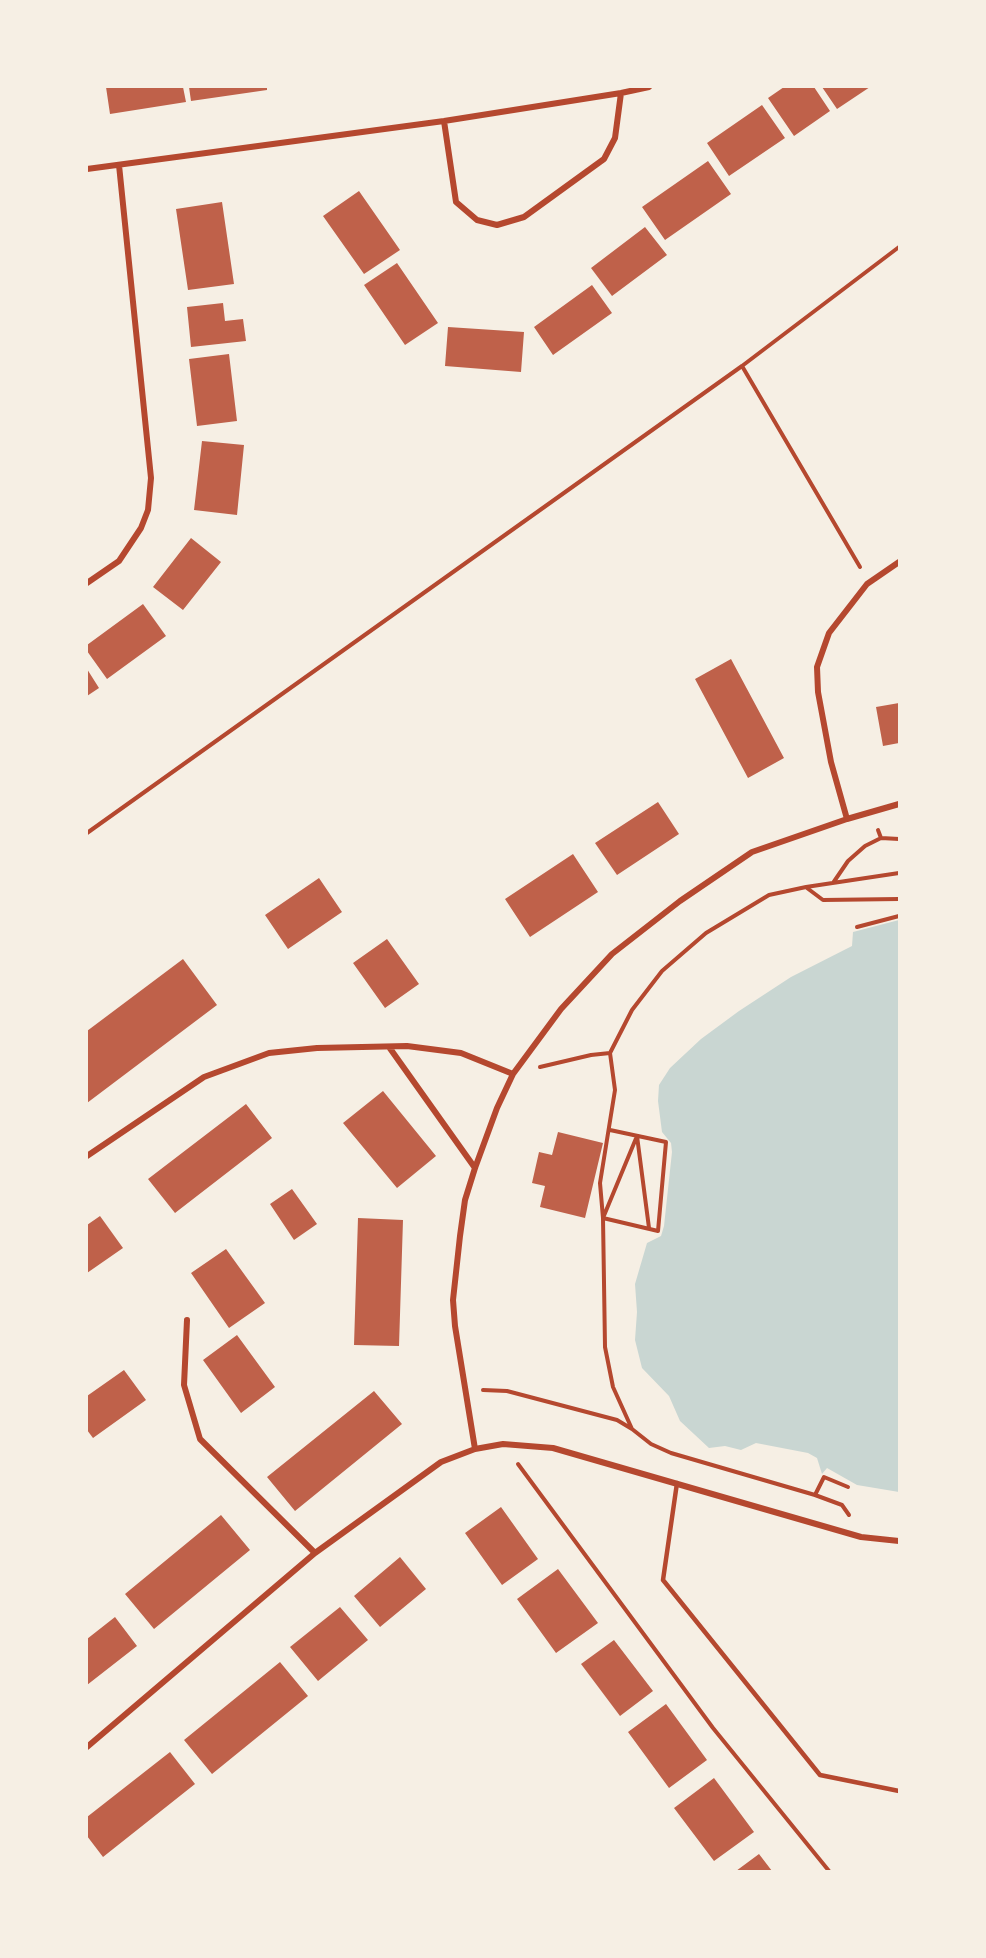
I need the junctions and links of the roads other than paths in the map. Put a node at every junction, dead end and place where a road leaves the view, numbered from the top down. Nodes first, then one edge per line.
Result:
1 (649, 87) edge
2 (621, 93) junction
3 (444, 121) junction
4 (119, 165) junction
5 (87, 169) edge
6 (899, 562) edge
7 (87, 583) edge
8 (899, 804) edge
9 (847, 819) junction
10 (389, 1047) junction
11 (513, 1074) junction
12 (87, 1156) edge
13 (475, 1168) junction
14 (186, 1320) dead end
15 (475, 1449) junction
16 (677, 1483) junction
17 (899, 1541) edge
18 (315, 1553) junction
19 (87, 1747) edge
20 (899, 1791) edge

1 - 2 street
2 - 3 street
2 - 3 street
3 - 4 street
4 - 5 street
4 - 7 street
6 - 9 street
8 - 9 street
9 - 11 street
10 - 11 street
10 - 12 street
10 - 13 street
11 - 13 street
13 - 15 street
14 - 18 street
15 - 16 street
15 - 18 street
16 - 17 street
16 - 20 lane
18 - 19 street

